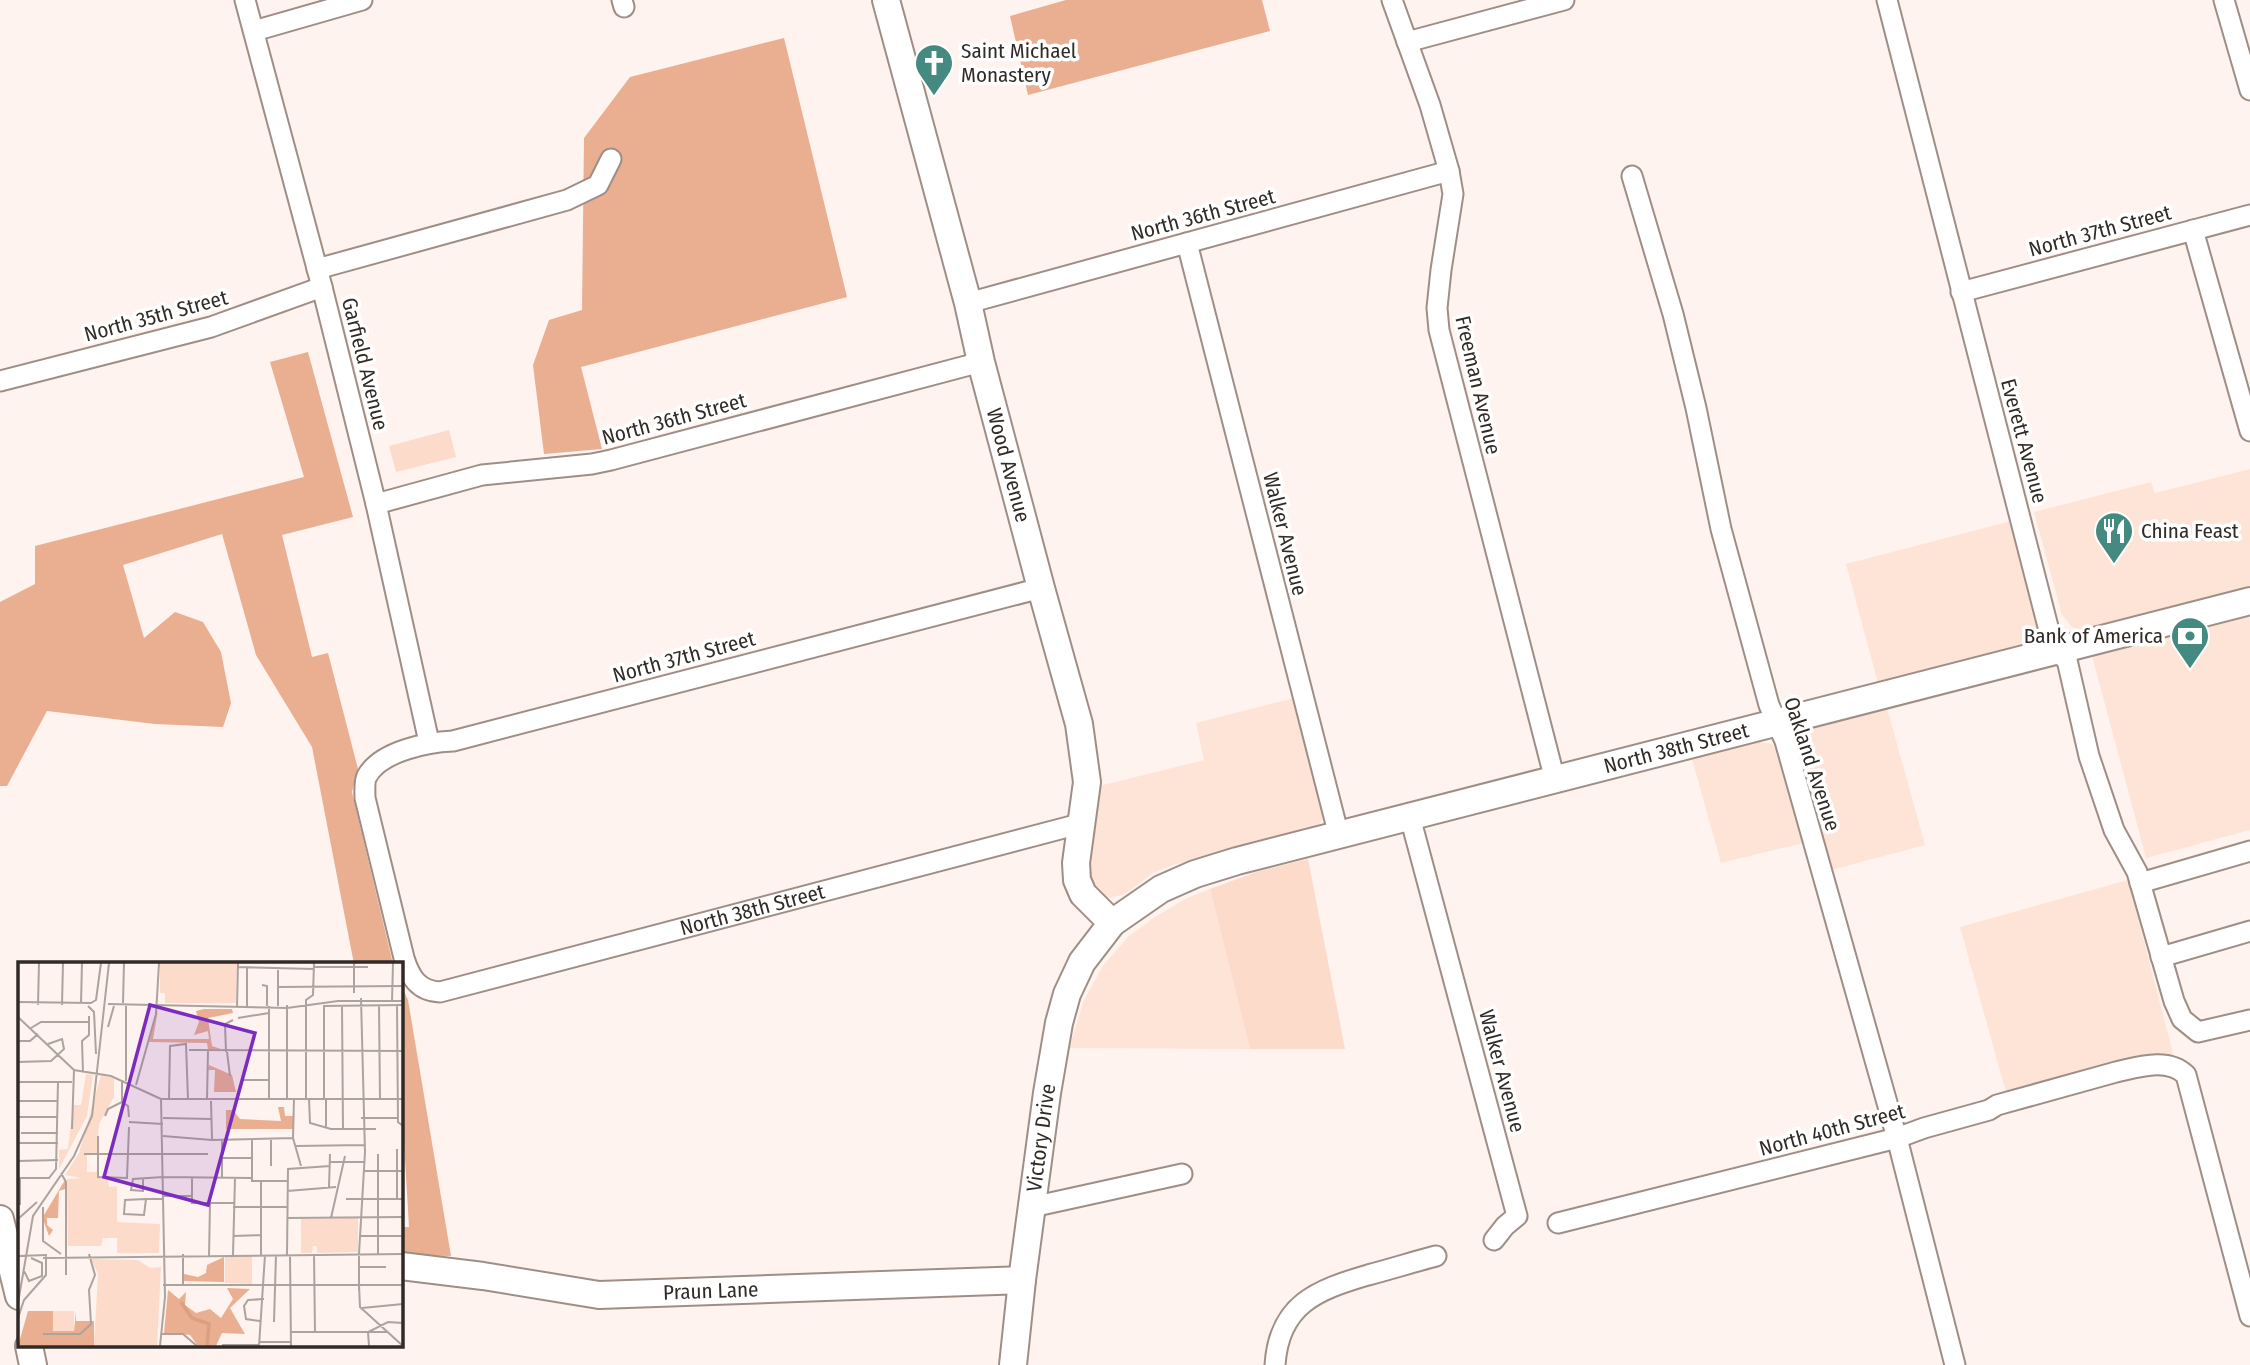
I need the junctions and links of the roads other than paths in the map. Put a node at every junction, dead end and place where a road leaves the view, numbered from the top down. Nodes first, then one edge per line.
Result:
1 (245, 0) edge
2 (362, 0) edge
3 (886, 0) edge
4 (1392, 0) edge
5 (1564, 0) edge
6 (1887, 0) edge
7 (2224, 0) edge
8 (254, 31) junction
9 (1407, 42) junction
10 (2250, 90) edge
11 (611, 159) dead end
12 (1449, 171) junction
13 (1632, 176) dead end
14 (2250, 215) edge
15 (2193, 230) junction
16 (1187, 243) junction
17 (319, 278) junction
18 (1961, 292) junction
19 (968, 303) junction
20 (981, 362) junction
21 (0, 381) edge
22 (2250, 430) edge
23 (376, 504) junction
24 (1041, 588) junction
25 (2250, 601) edge
26 (2054, 650) junction
27 (1776, 723) junction
28 (429, 742) junction
29 (1555, 780) junction
30 (1409, 817) junction
31 (1083, 824) junction
32 (1339, 836) junction
33 (2250, 851) edge
34 (2140, 883) junction
35 (1112, 923) junction
36 (2250, 932) edge
37 (2161, 957) junction
38 (424, 988) joint
39 (2250, 1020) edge
40 (1897, 1139) junction
41 (1182, 1174) dead end
42 (1032, 1207) junction
43 (0, 1219) edge
44 (1558, 1223) dead end
45 (1494, 1240) dead end
46 (1436, 1255) dead end
47 (402, 1266) edge
48 (13, 1278) edge
49 (1022, 1280) junction
50 (2250, 1316) edge
51 (1013, 1365) edge
52 (1275, 1365) edge
53 (1955, 1365) edge

1 - 8 street, Garfield Avenue
2 - 8 street
3 - 19 main road, Wood Avenue
4 - 9 street, Freeman Avenue
5 - 9 street
6 - 18 street, Everett Avenue
7 - 10 street
8 - 17 street, Garfield Avenue
9 - 12 street, Freeman Avenue
11 - 17 street, North 35th Street
12 - 16 street, North 36th Street
12 - 29 street, Freeman Avenue
13 - 27 street, Oakland Avenue
14 - 15 street, North 37th Street
15 - 18 street, North 37th Street
15 - 22 street
16 - 19 street, North 36th Street
16 - 32 street, Walker Avenue
17 - 21 street, North 35th Street
17 - 23 street, Garfield Avenue
18 - 26 street, Everett Avenue
19 - 20 main road, Wood Avenue
20 - 23 street, North 36th Street
20 - 24 main road, Wood Avenue
23 - 28 street, Garfield Avenue
24 - 28 street, North 37th Street
24 - 31 main road, Wood Avenue
25 - 26 main road, North 38th Street
26 - 27 main road, North 38th Street
26 - 34 street, Everett Avenue
27 - 29 main road, North 38th Street
27 - 40 street, Oakland Avenue
28 - 38 street, North 37th Street
29 - 30 main road, North 38th Street
30 - 32 main road, North 38th Street
30 - 45 street, Walker Avenue
31 - 35 main road, Wood Avenue
31 - 38 street, North 38th Street
32 - 35 main road, North 38th Street
33 - 34 street
34 - 37 street, Everett Avenue
35 - 42 main road, Victory Drive
36 - 37 street
37 - 39 street, Everett Avenue
40 - 44 street, North 40th Street
40 - 50 street, North 40th Street
40 - 53 street, Oakland Avenue
41 - 42 street
42 - 49 main road, Victory Drive
43 - 48 main road
46 - 52 street
47 - 49 main road, Praun Lane
49 - 51 main road, Victory Drive

